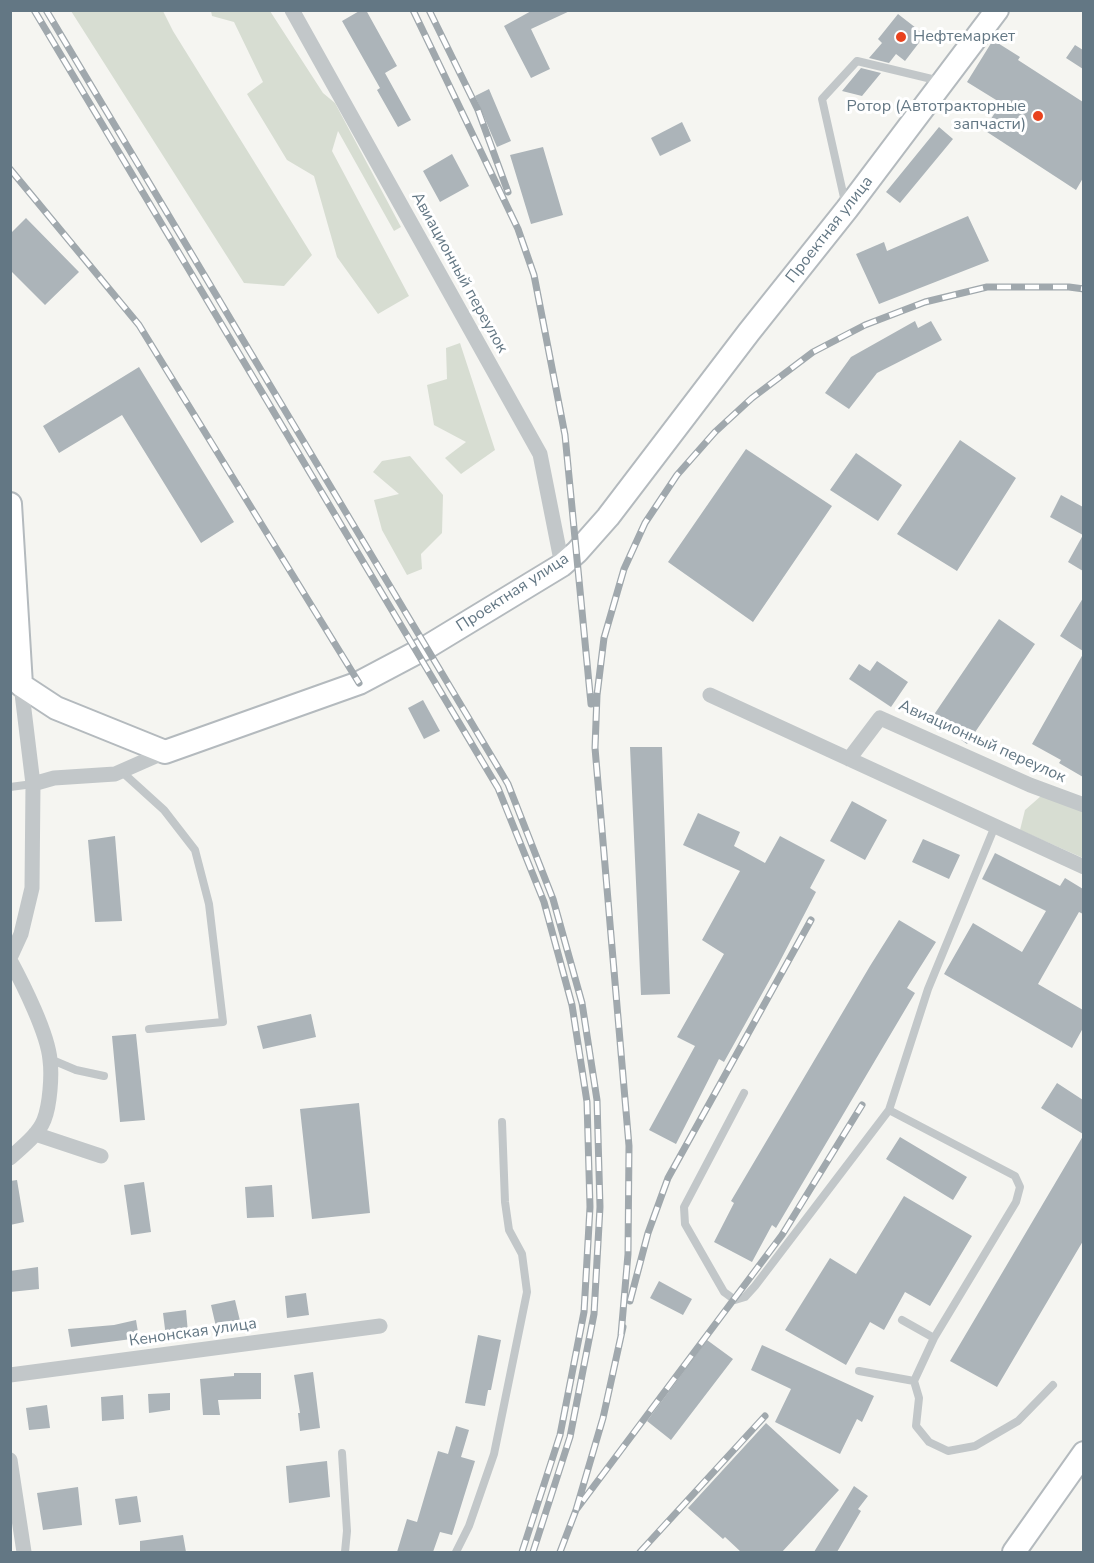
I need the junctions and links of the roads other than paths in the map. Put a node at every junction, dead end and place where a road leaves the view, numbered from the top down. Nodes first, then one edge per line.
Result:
1 (292, 10) edge
2 (997, 10) edge
3 (944, 81) junction
4 (847, 209) junction
5 (10, 504) edge
6 (562, 565) junction
7 (21, 685) junction
8 (710, 695) dead end
9 (165, 752) junction
10 (849, 759) junction
11 (121, 771) junction
12 (33, 784) junction
13 (10, 787) edge
14 (1083, 805) edge
15 (995, 826) junction
16 (1083, 867) edge
17 (10, 959) edge
18 (149, 1029) dead end
19 (50, 1059) junction
20 (104, 1076) dead end
21 (744, 1093) dead end
22 (889, 1110) junction
23 (502, 1122) dead end
24 (35, 1134) junction
25 (101, 1156) dead end
26 (10, 1158) edge
27 (902, 1320) dead end
28 (380, 1326) dead end
29 (934, 1338) junction
30 (859, 1371) dead end
31 (10, 1375) edge
32 (914, 1381) junction
33 (1053, 1385) dead end
34 (342, 1453) dead end
35 (1083, 1453) edge
36 (10, 1460) edge
37 (24, 1552) edge
38 (345, 1552) edge
39 (456, 1552) edge
40 (1014, 1552) edge

1 - 6 street, Авиационный переулок
2 - 3 street, Проектная улица
3 - 4 street, Проектная улица
3 - 4 lane
4 - 6 street, Проектная улица
5 - 7 street
6 - 9 street, Проектная улица
7 - 9 street
7 - 12 street
8 - 10 street
9 - 11 street
10 - 14 street, Авиационный переулок
10 - 15 street
11 - 12 street
11 - 18 lane
12 - 13 lane
12 - 17 street
15 - 16 street
15 - 22 lane
17 - 19 street
19 - 20 lane
19 - 24 street
21 - 22 lane
22 - 29 lane
23 - 39 lane
24 - 25 street
24 - 26 street
27 - 29 lane
28 - 31 street, Кенонская улица
29 - 32 lane
30 - 32 lane
32 - 33 lane
34 - 38 lane
35 - 40 street
36 - 37 street

